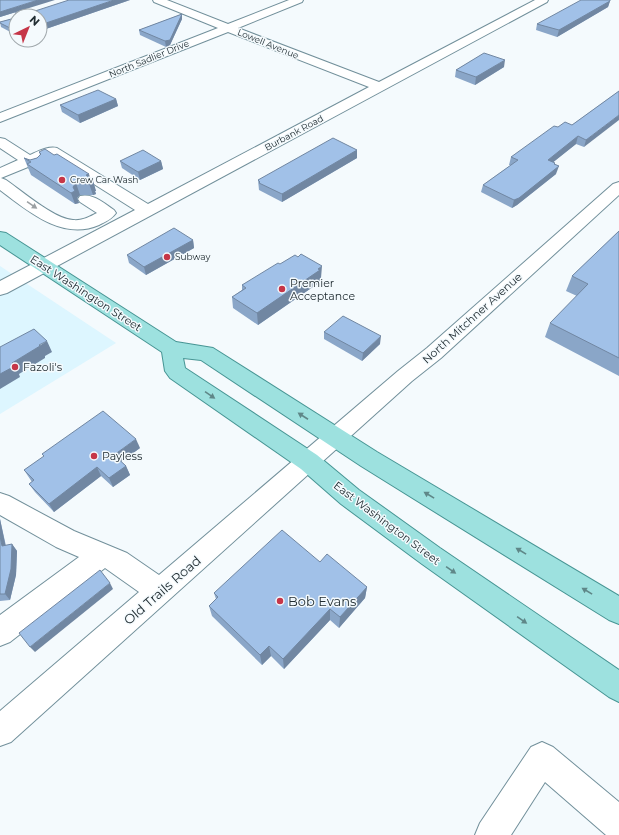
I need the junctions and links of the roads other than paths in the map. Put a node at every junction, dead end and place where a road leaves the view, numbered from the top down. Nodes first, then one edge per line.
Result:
1 (158, 0) edge
2 (298, 0) edge
3 (543, 0) edge
4 (228, 28) junction
5 (379, 87) junction
6 (0, 118) edge
7 (0, 124) edge
8 (0, 135) edge
9 (0, 142) edge
10 (32, 163) junction
11 (0, 174) edge
12 (0, 183) edge
13 (619, 187) edge
14 (86, 199) edge
15 (148, 211) junction
16 (0, 237) edge
17 (44, 266) junction
18 (0, 289) edge
19 (171, 349) junction
20 (323, 449) junction
21 (0, 503) edge
22 (102, 554) junction
23 (160, 592) junction
24 (619, 611) edge
25 (0, 632) edge
26 (619, 687) edge
27 (0, 731) edge
28 (619, 824) edge
29 (492, 835) edge

1 - 4 street, Lowell Avenue
2 - 4 street, North Sadlier Drive
3 - 5 street, Burbank Road
4 - 5 street, Lowell Avenue
4 - 6 street, North Sadlier Drive
5 - 15 street, Burbank Road
7 - 8 street
9 - 10 street
10 - 11 street
10 - 15 street
12 -> 14 street
13 - 20 street, North Mitchner Avenue
15 - 17 street, Burbank Road
16 - 17 main road, East Washington Street
17 - 18 street, Burbank Road
17 - 19 main road, East Washington Street
20 -> 19 main road, East Washington Street
19 -> 20 main road, East Washington Street
20 - 23 street, Old Trails Road
24 -> 20 main road, East Washington Street
20 -> 26 main road, East Washington Street
21 - 22 street
22 - 23 street
22 - 25 street
23 - 27 street, Old Trails Road
28 - 29 street

